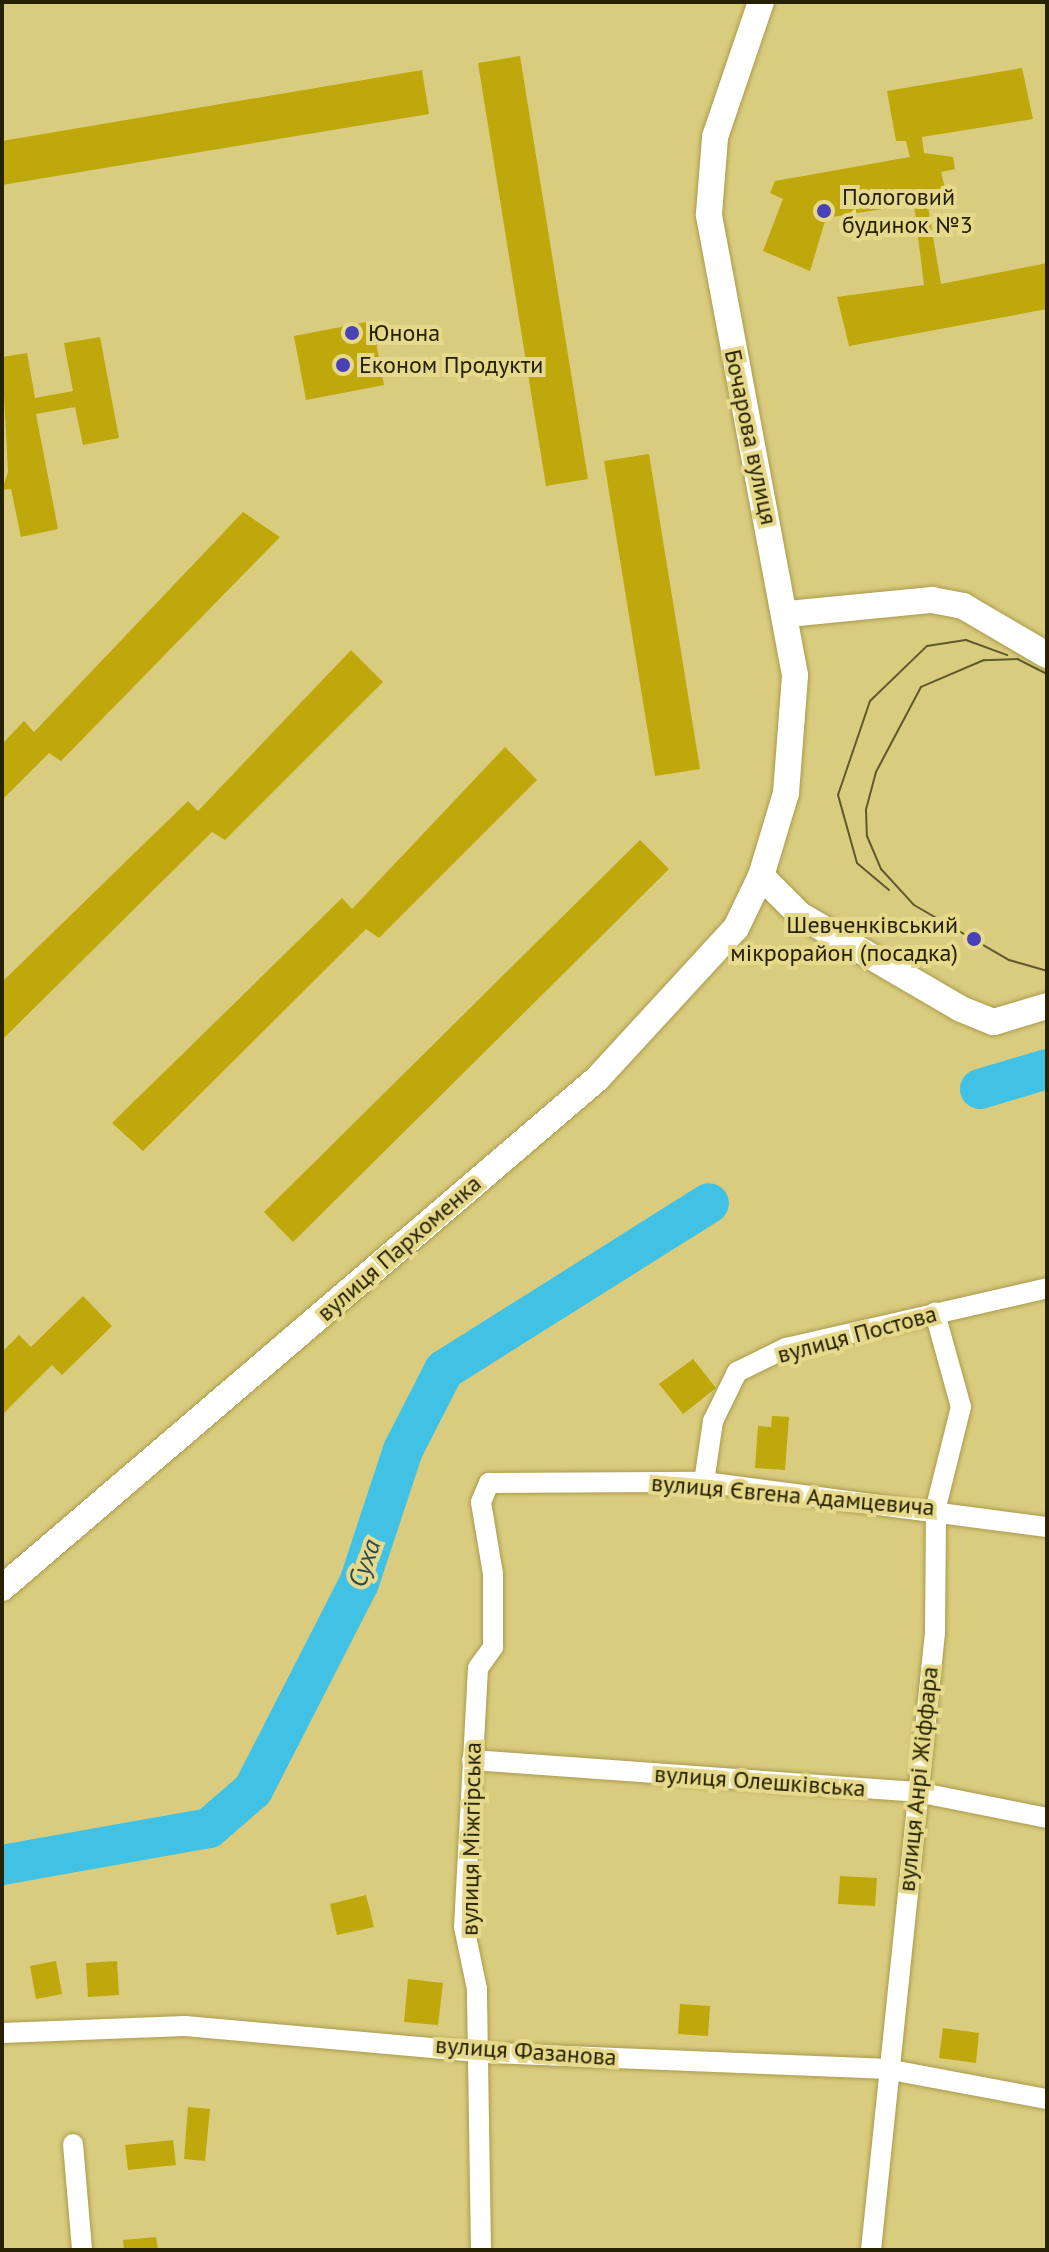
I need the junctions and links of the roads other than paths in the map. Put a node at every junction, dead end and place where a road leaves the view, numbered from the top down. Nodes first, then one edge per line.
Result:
1 (761, 2) edge
2 (788, 614) junction
3 (1047, 655) edge
4 (761, 876) junction
5 (1047, 1006) edge
6 (1047, 1288) edge
7 (935, 1313) junction
8 (704, 1482) junction
9 (489, 1483) joint
10 (936, 1507) junction
11 (1047, 1527) edge
12 (2, 1588) edge
13 (472, 1760) junction
14 (917, 1792) junction
15 (1047, 1818) edge
16 (2, 2033) edge
17 (478, 2047) junction
18 (886, 2069) junction
19 (1047, 2099) edge
20 (73, 2144) dead end
21 (82, 2250) edge
22 (481, 2250) edge
23 (871, 2250) edge

1 - 2 street, Бочарова вулиця
2 - 3 street
2 - 4 street, Бочарова вулиця
4 - 5 street
4 - 12 street, вулиця Пархоменка
6 - 7 street, вулиця Постова
7 - 8 street, вулиця Постова
7 - 10 street, вулиця Анрі Жіффара
8 - 9 street, вулиця Євгена Адамцевича
8 - 10 street, вулиця Євгена Адамцевича
9 - 13 street, вулиця Міжгірська
10 - 11 street, вулиця Євгена Адамцевича
10 - 14 street, вулиця Анрі Жіффара
13 - 14 street, вулиця Олешківська
13 - 17 street, вулиця Міжгірська
14 - 15 street, вулиця Олешківська
14 - 18 street, вулиця Анрі Жіффара
16 - 17 street, вулиця Фазанова
17 - 18 street, вулиця Фазанова
17 - 22 street, вулиця Міжгірська
18 - 19 street, вулиця Фазанова
18 - 23 street, вулиця Анрі Жіффара
20 - 21 street

